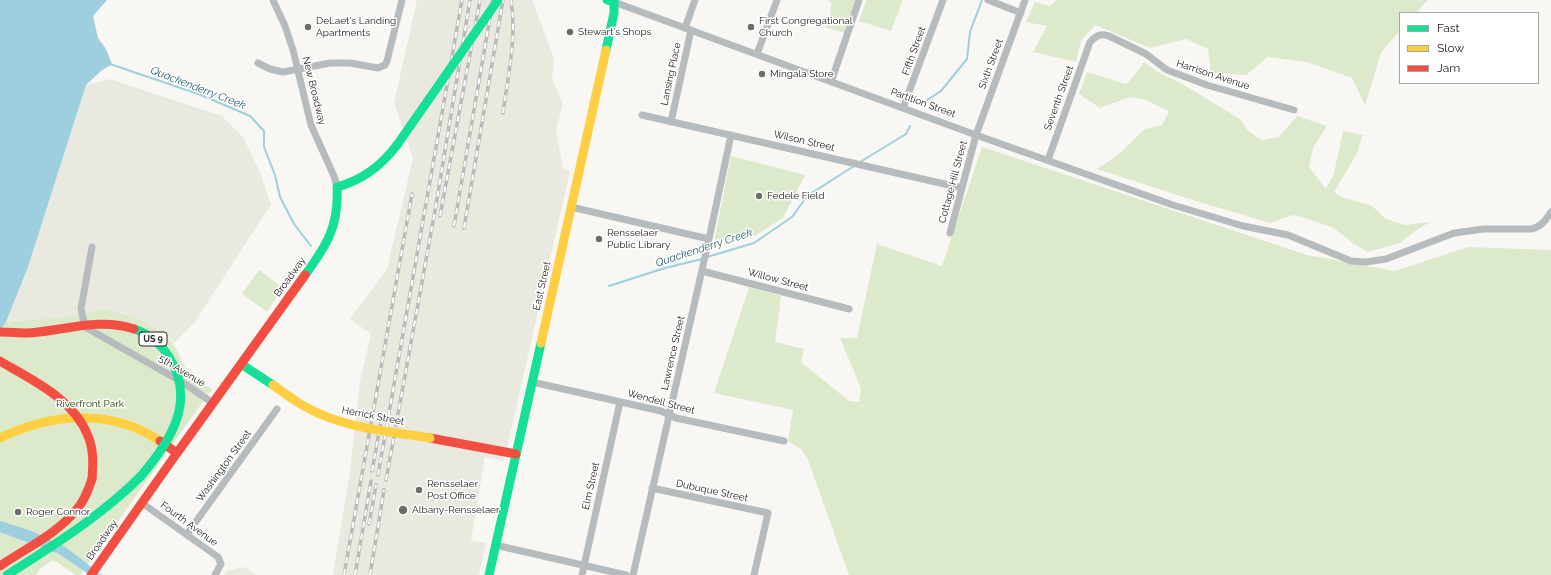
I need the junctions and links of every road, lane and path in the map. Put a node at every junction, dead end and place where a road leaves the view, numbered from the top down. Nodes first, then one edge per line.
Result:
1 (273, 0) edge
2 (401, 0) edge
3 (498, 0) edge
4 (695, 0) edge
5 (777, 0) edge
6 (859, 0) edge
7 (943, 0) edge
8 (988, 0) edge
9 (1025, 0) edge
10 (612, 1) edge
11 (1021, 13) junction
12 (688, 29) junction
13 (1090, 42) joint
14 (757, 54) junction
15 (258, 63) dead end
16 (298, 69) junction
17 (831, 82) junction
18 (904, 108) junction
19 (1294, 110) dead end
20 (642, 115) dead end
21 (671, 122) junction
22 (731, 135) junction
23 (976, 135) junction
24 (1048, 160) junction
25 (337, 187) junction
26 (962, 188) junction
27 (571, 207) junction
28 (1551, 212) edge
29 (950, 233) dead end
30 (709, 239) junction
31 (92, 247) dead end
32 (702, 268) junction
33 (849, 309) dead end
34 (0, 332) edge
35 (0, 361) edge
36 (241, 364) junction
37 (532, 382) junction
38 (620, 402) junction
39 (213, 403) junction
40 (277, 410) dead end
41 (669, 415) junction
42 (0, 438) edge
43 (784, 441) dead end
44 (177, 453) junction
45 (516, 454) junction
46 (652, 488) junction
47 (142, 503) junction
48 (187, 534) junction
49 (496, 545) junction
50 (5, 560) edge
51 (584, 565) junction
52 (0, 566) edge
53 (7, 575) edge
54 (91, 575) edge
55 (215, 575) edge
56 (489, 575) edge
57 (582, 575) edge
58 (626, 575) edge
59 (633, 575) edge
60 (754, 575) edge

1 - 16 street, New Broadway
2 - 16 street
3 - 25 street, bridge
4 - 12 street, Lansing Place
5 - 14 street
6 - 17 street
7 - 18 street, Fifth Street
8 - 11 street
9 - 11 street, Sixth Street
10 - 12 street, Partition Street
10 - 27 street, East Street
11 - 23 street, Sixth Street
12 - 14 street, Partition Street
12 - 21 street, Lansing Place
13 - 19 street, Harrison Avenue
13 - 24 street, Seventh Street
14 - 17 street, Partition Street
15 - 16 street
16 - 25 street, New Broadway
17 - 18 street, Partition Street
18 - 23 street, Partition Street
20 - 21 street, Wilson Street
21 - 22 street, Wilson Street
22 - 26 street, Wilson Street
22 - 30 street, Lawrence Street
23 - 24 street, Partition Street
23 - 26 street, Cottage Hill Street
24 - 28 street, Partition Street
25 - 36 street, Broadway
26 - 29 street, Cottage Hill Street
27 - 30 street
27 - 37 street, East Street
30 - 32 street, Lawrence Street
31 - 39 street, 5th Avenue
32 - 33 street, Willow Street
32 - 41 street, Lawrence Street
34 - 53 street, US 9, bridge
35 - 50 street, bridge
36 - 39 street, Broadway
36 - 45 street, Herrick Street, bridge
37 - 38 street, Wendell Street
37 - 45 street, East Street
38 - 41 street, Wendell Street
38 - 51 street, Elm Street
39 - 44 street, Broadway
40 - 48 street, Washington Street
41 - 43 street, Wendell Street
41 - 46 street, Lawrence Street
42 - 44 street
44 - 47 street, Broadway
45 - 49 street, East Street
46 - 59 street, Lawrence Street
46 - 60 street, Dubuque Street
47 - 48 street, Fourth Avenue
47 - 54 street, Broadway
48 - 55 street, Fourth Avenue
49 - 51 street
49 - 56 street, East Street
50 - 52 street
51 - 57 street, Elm Street
51 - 58 street

